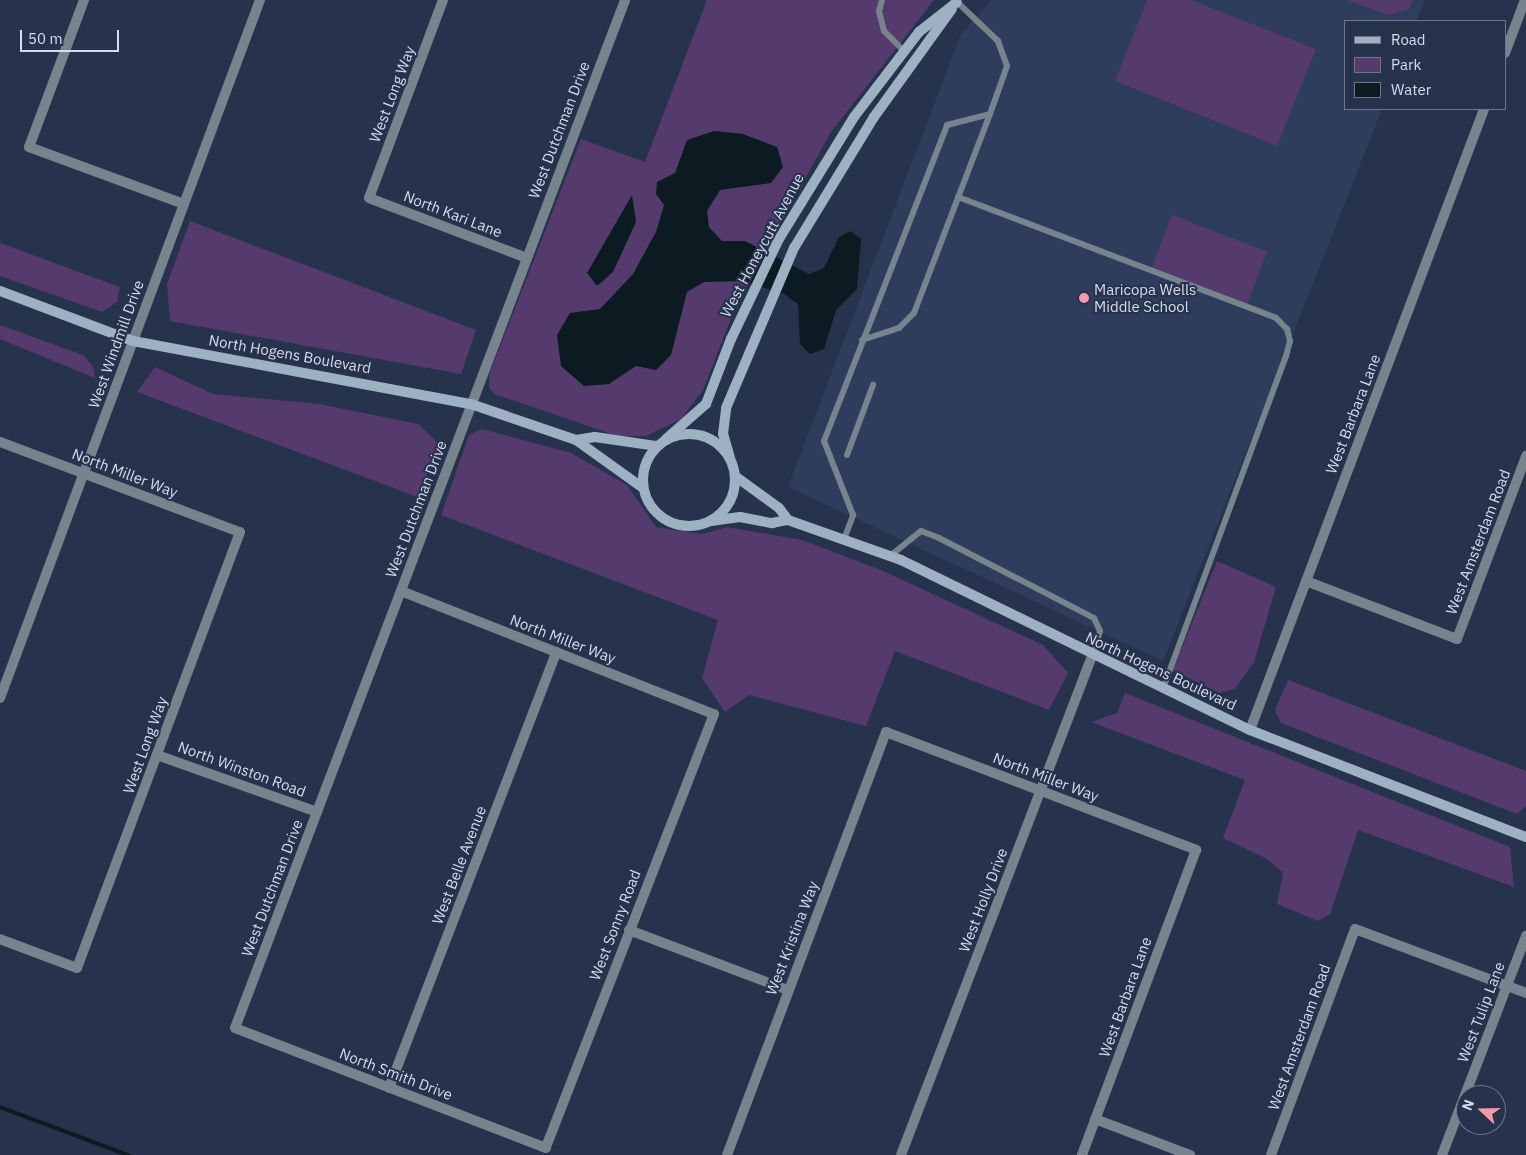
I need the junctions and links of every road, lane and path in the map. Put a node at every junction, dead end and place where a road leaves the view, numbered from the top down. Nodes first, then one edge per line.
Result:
1 (84, 0) edge
2 (260, 0) edge
3 (443, 0) edge
4 (625, 0) edge
5 (882, 0) edge
6 (1525, 0) edge
7 (958, 1) edge
8 (1506, 50) edge
9 (904, 51) junction
10 (1484, 110) edge
11 (990, 114) junction
12 (958, 197) junction
13 (369, 198) joint
14 (184, 204) junction
15 (527, 258) junction
16 (0, 291) edge
17 (862, 340) junction
18 (133, 341) junction
19 (873, 385) dead end
20 (471, 404) junction
21 (576, 440) junction
22 (0, 442) edge
23 (662, 442) junction
24 (846, 455) dead end
25 (1526, 456) edge
26 (730, 458) junction
27 (84, 474) junction
28 (735, 476) junction
29 (643, 488) junction
30 (788, 520) junction
31 (711, 521) junction
32 (240, 532) joint
33 (844, 539) junction
34 (890, 556) junction
35 (1306, 581) junction
36 (400, 591) junction
37 (556, 652) junction
38 (1092, 656) junction
39 (1162, 689) junction
40 (0, 698) edge
41 (714, 714) joint
42 (1250, 730) junction
43 (886, 732) joint
44 (157, 755) junction
45 (1041, 791) junction
46 (317, 812) junction
47 (1526, 837) edge
48 (1196, 850) joint
49 (629, 930) junction
50 (1526, 936) edge
51 (0, 939) edge
52 (1507, 986) junction
53 (788, 990) junction
54 (1526, 993) edge
55 (234, 1028) joint
56 (389, 1088) junction
57 (1095, 1119) junction
58 (546, 1148) joint
59 (727, 1155) edge
60 (901, 1155) edge
61 (1082, 1155) edge
62 (1190, 1155) edge
63 (1271, 1155) edge
64 (1442, 1155) edge

1 - 14 street
2 - 14 street, West Windmill Drive
3 - 13 street, West Long Way
4 - 15 street, West Dutchman Drive
5 - 9 lane
6 - 8 street
7 - 9 street, West Honeycutt Avenue
7 - 11 lane
7 - 26 street, West Honeycutt Avenue
9 - 23 street, West Honeycutt Avenue
10 - 35 street, West Barbara Lane
11 - 12 lane
11 - 17 lane
12 - 17 lane
12 - 39 lane
13 - 15 street, North Kari Lane
14 - 18 street, West Windmill Drive
15 - 20 street, West Dutchman Drive
16 - 18 street, North Hogens Boulevard
17 - 33 lane
18 - 20 street, North Hogens Boulevard
18 - 27 street, West Windmill Drive
19 - 24 lane
20 - 21 street, North Hogens Boulevard
20 - 36 street, West Dutchman Drive
21 - 23 street, North Hogens Boulevard
21 - 29 street, North Hogens Boulevard
22 - 27 street, North Miller Way
23 - 26 street
23 - 29 street
25 - 35 street, West Amsterdam Road
26 - 28 street
27 - 32 street, North Miller Way
27 - 40 street, West Windmill Drive
28 - 30 street, North Hogens Boulevard
28 - 31 street
29 - 31 street
30 - 31 street, North Hogens Boulevard
30 - 33 street, North Hogens Boulevard
32 - 44 street, West Long Way
33 - 34 street, North Hogens Boulevard
34 - 38 street, North Hogens Boulevard
34 - 38 lane
35 - 42 street, West Barbara Lane
36 - 37 street, North Miller Way
36 - 46 street, West Dutchman Drive
37 - 41 street, North Miller Way
37 - 56 street, West Belle Avenue
38 - 39 street, North Hogens Boulevard
38 - 45 street, West Holly Drive
39 - 42 street, North Hogens Boulevard
41 - 49 street, West Sonny Road
42 - 47 street, North Hogens Boulevard
43 - 45 street, North Miller Way
43 - 53 street, West Kristina Way
44 - 46 street, North Winston Road
44 - 51 street, West Long Way
45 - 48 street, North Miller Way
45 - 60 street, West Holly Drive
46 - 55 street, West Dutchman Drive
48 - 57 street, West Barbara Lane
49 - 53 street
49 - 58 street, West Sonny Road
50 - 52 street, West Tulip Lane
52 - 54 street
52 - 63 street, West Amsterdam Road
52 - 64 street, West Tulip Lane
53 - 59 street, West Kristina Way
55 - 56 street, North Smith Drive
56 - 58 street, North Smith Drive
57 - 61 street, West Barbara Lane
57 - 62 street

